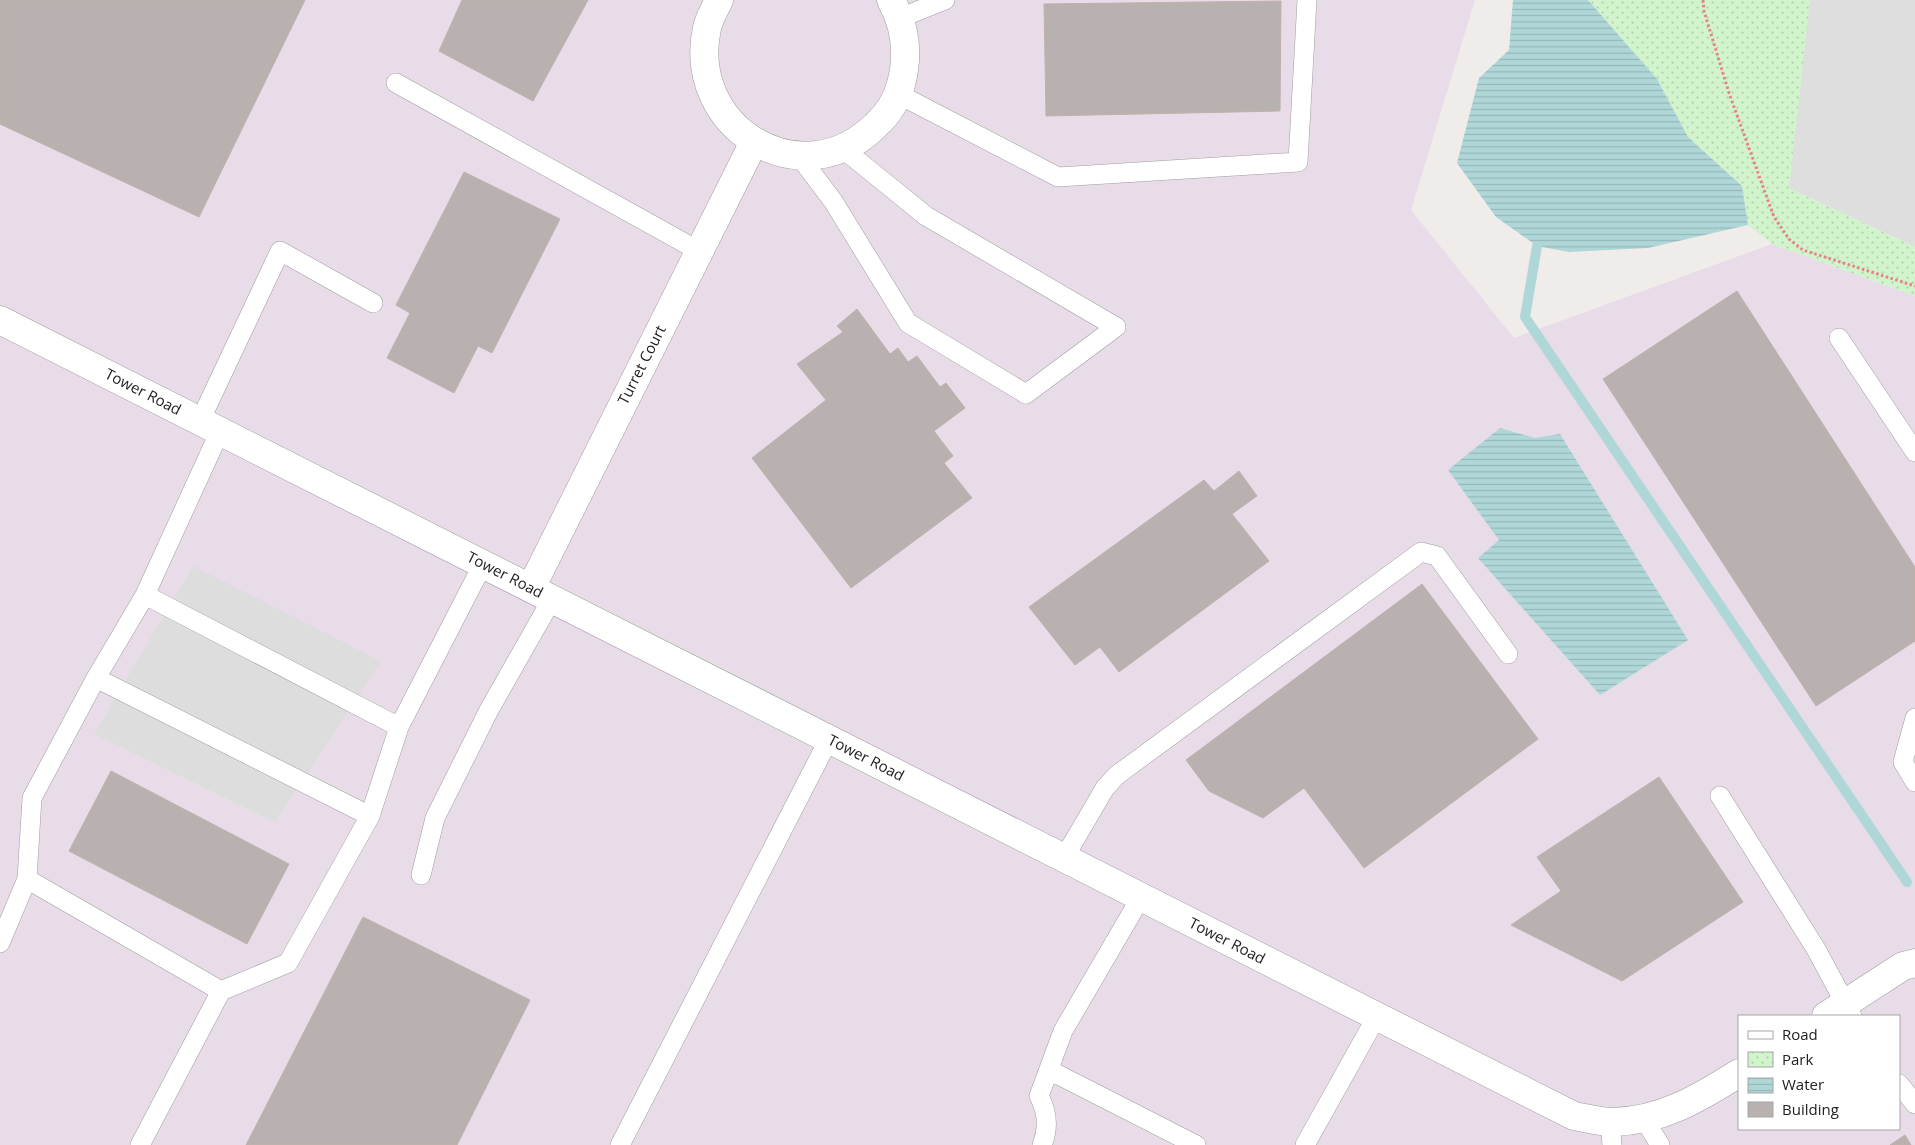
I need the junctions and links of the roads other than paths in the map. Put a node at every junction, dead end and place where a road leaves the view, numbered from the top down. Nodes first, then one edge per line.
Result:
1 (720, 0) edge
2 (944, 0) edge
3 (1307, 0) edge
4 (896, 9) edge
5 (396, 84) dead end
6 (898, 94) junction
7 (754, 142) junction
8 (842, 148) junction
9 (800, 156) junction
10 (699, 251) junction
11 (372, 302) dead end
12 (0, 320) edge
13 (1839, 338) dead end
14 (210, 426) junction
15 (1915, 452) edge
16 (483, 564) junction
17 (145, 594) junction
18 (541, 594) junction
19 (1508, 654) dead end
20 (96, 678) junction
21 (1915, 718) edge
22 (399, 727) junction
23 (829, 739) junction
24 (1915, 782) edge
25 (1720, 796) dead end
26 (370, 816) junction
27 (1064, 858) junction
28 (421, 876) dead end
29 (27, 879) junction
30 (1141, 897) junction
31 (0, 943) edge
32 (1915, 963) edge
33 (221, 991) junction
34 (1841, 1012) edge
35 (1377, 1016) junction
36 (1049, 1070) junction
37 (1738, 1074) edge
38 (1900, 1085) edge
39 (1915, 1104) edge
40 (1644, 1119) junction
41 (1611, 1133) edge
42 (140, 1145) edge
43 (620, 1145) edge
44 (1042, 1145) edge
45 (1196, 1145) edge
46 (1305, 1145) edge
47 (1660, 1145) edge

1 - 7 street
2 - 4 lane
3 - 6 lane
4 - 6 street
5 - 10 lane
6 - 8 street
7 - 9 street
7 - 10 street, Turret Court
8 - 9 street
8 - 9 lane
10 - 18 street, Turret Court
11 - 14 lane
12 - 14 street, Tower Road
13 - 15 lane
14 - 16 street, Tower Road
14 - 17 lane
16 - 18 street, Tower Road
16 - 22 lane
17 - 20 lane
17 - 22 lane
18 - 23 street, Tower Road
18 - 28 lane
19 - 27 lane
20 - 26 lane
20 - 29 lane
21 - 24 lane
22 - 26 lane
23 - 27 street, Tower Road
23 - 43 lane
25 - 34 lane
26 - 33 lane
27 - 30 street, Tower Road
29 - 31 lane
29 - 33 lane
30 - 35 street, Tower Road
30 - 36 lane
32 - 34 street
33 - 42 lane
35 - 41 street, Tower Road
35 - 46 lane
36 - 44 lane
36 - 45 lane
37 - 40 street, Tower Road
38 - 39 lane
40 - 41 street, Tower Road
40 - 47 lane

